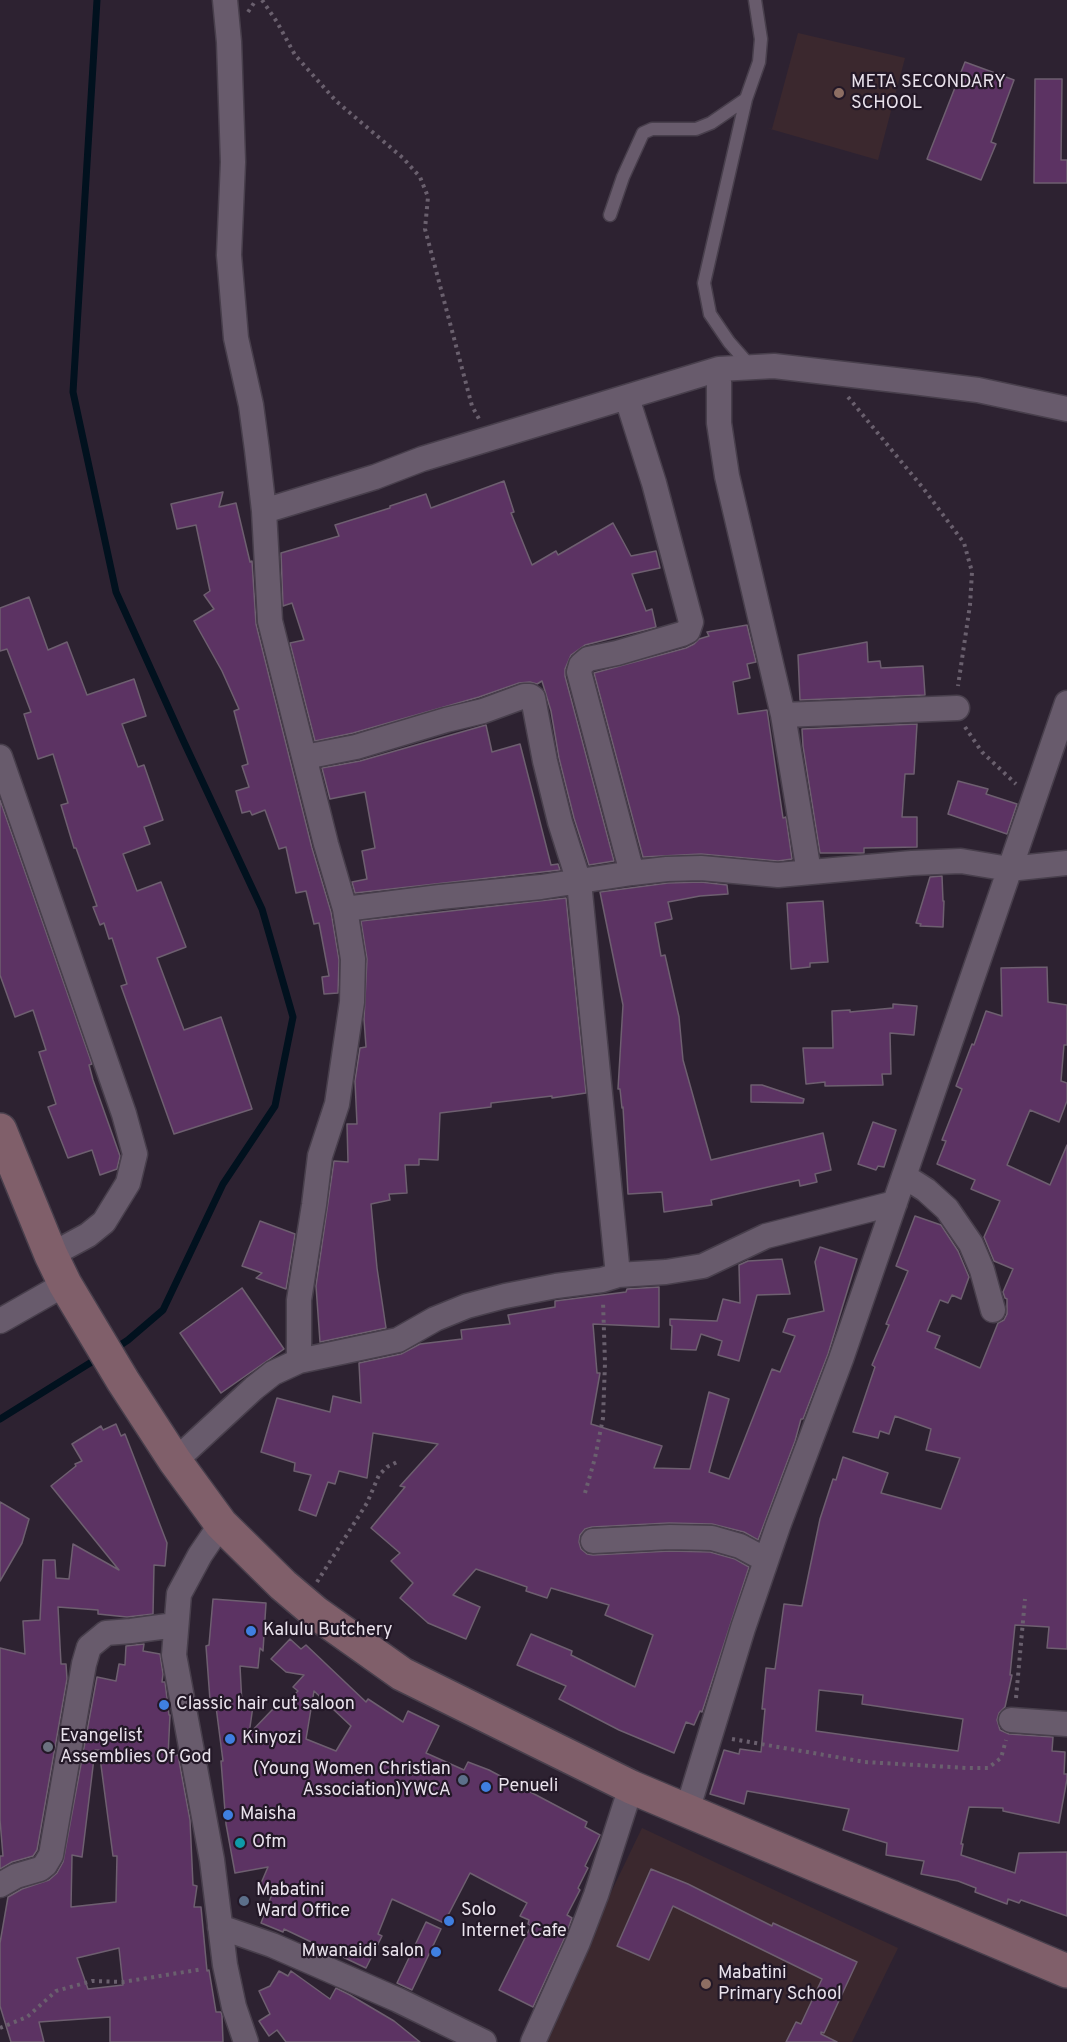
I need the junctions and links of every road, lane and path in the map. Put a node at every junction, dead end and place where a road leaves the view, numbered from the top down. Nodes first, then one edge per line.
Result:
1 (225, 0) edge
2 (262, 0) edge
3 (754, 0) edge
4 (746, 99) junction
5 (610, 215) dead end
6 (750, 366) junction
7 (719, 369) junction
8 (835, 373) junction
9 (627, 398) junction
10 (1067, 409) edge
11 (489, 438) junction
12 (264, 511) junction
13 (1067, 703) edge
14 (957, 708) junction
15 (783, 715) junction
16 (0, 757) edge
17 (305, 757) junction
18 (1034, 798) junction
19 (1067, 863) edge
20 (1009, 869) junction
21 (809, 872) junction
22 (632, 873) junction
23 (579, 882) junction
24 (345, 909) junction
25 (0, 1130) edge
26 (904, 1176) junction
27 (895, 1203) junction
28 (58, 1270) junction
29 (610, 1277) junction
30 (993, 1310) dead end
31 (0, 1321) edge
32 (299, 1361) junction
33 (175, 1461) junction
34 (399, 1461) dead end
35 (585, 1493) dead end
36 (221, 1524) junction
37 (592, 1541) dead end
38 (766, 1560) junction
39 (1025, 1599) dead end
40 (303, 1601) junction
41 (176, 1625) junction
42 (1011, 1720) junction
43 (1067, 1724) edge
44 (711, 1735) junction
45 (631, 1787) junction
46 (687, 1811) junction
47 (0, 1886) edge
48 (220, 1927) junction
49 (225, 1965) junction
50 (1067, 1971) edge
51 (0, 2028) edge
52 (246, 2042) edge
53 (484, 2042) edge
54 (533, 2042) edge

1 - 12 street
2 - 11 path
3 - 4 lane
4 - 5 lane
4 - 6 lane
6 - 7 street
6 - 8 street
7 - 9 street
7 - 15 street
8 - 10 street
8 - 14 path
9 - 11 street
9 - 22 street
11 - 12 street
12 - 17 street
13 - 18 street
14 - 15 street
14 - 18 path
15 - 21 street
16 - 28 street
17 - 23 street
17 - 24 street
18 - 20 street
19 - 20 street
20 - 21 street
20 - 26 street
21 - 22 street
22 - 23 street
23 - 24 street
23 - 29 street
24 - 32 street
25 - 28 main road
26 - 27 street
26 - 30 street
27 - 29 street
27 - 38 street
28 - 31 street
28 - 33 main road
29 - 32 street
29 - 35 path
32 - 33 street
33 - 36 main road
34 - 40 path
36 - 40 main road
36 - 41 street
37 - 38 street
38 - 44 street
39 - 42 path
40 - 45 main road
41 - 47 street
41 - 48 street
42 - 43 street
42 - 44 path
44 - 46 street
45 - 46 main road
45 - 54 street
46 - 50 main road
48 - 49 street
48 - 53 street
49 - 51 path
49 - 52 street

